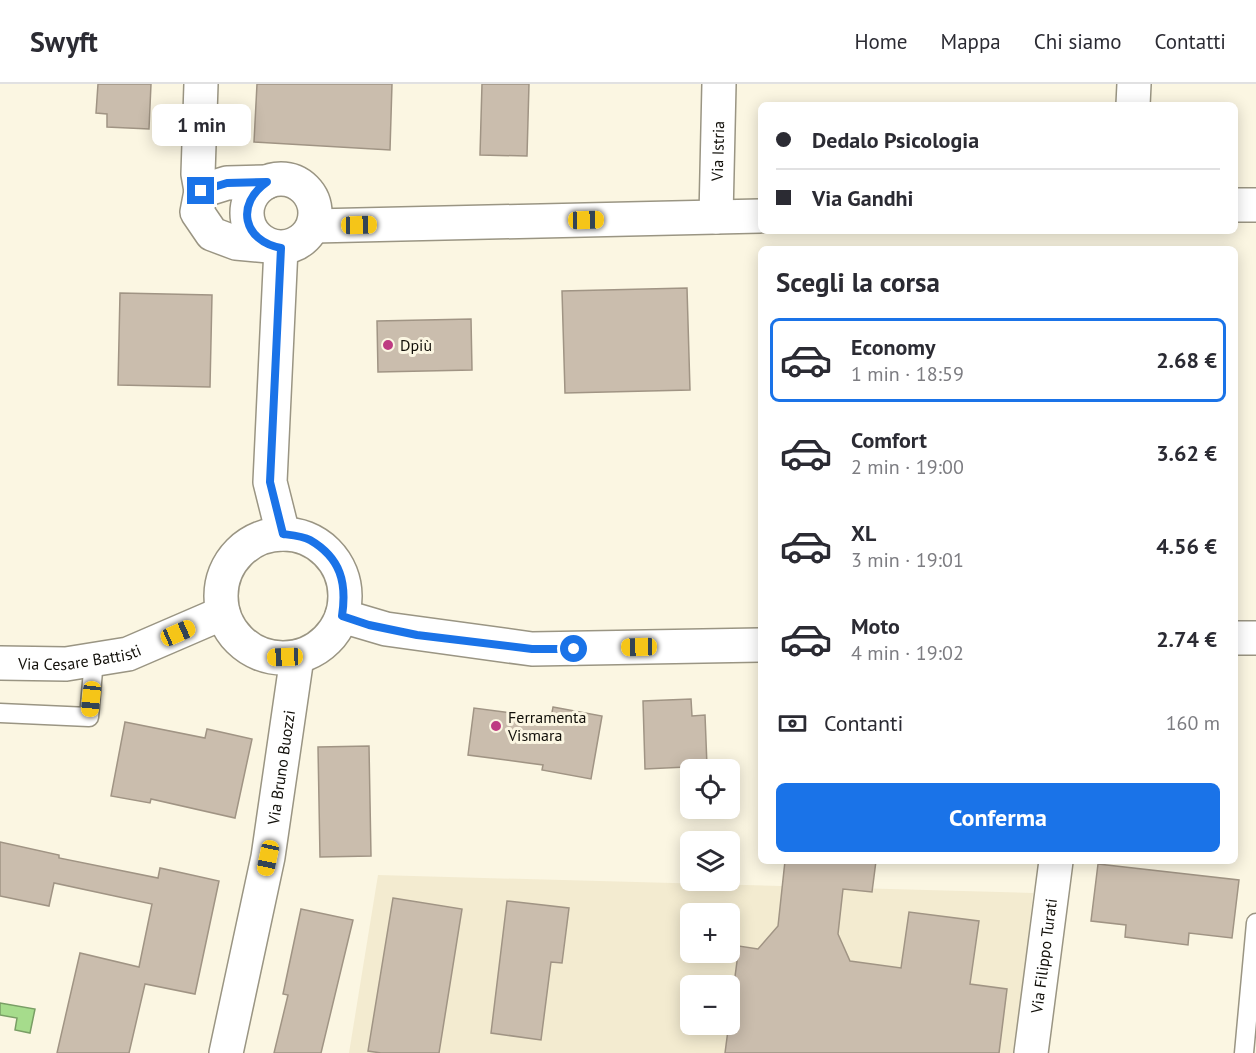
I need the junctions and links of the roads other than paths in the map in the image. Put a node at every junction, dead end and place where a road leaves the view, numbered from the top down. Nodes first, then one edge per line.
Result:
1 (201, 84) edge
2 (719, 84) edge
3 (1134, 84) edge
4 (1133, 102) edge
5 (267, 182) junction
6 (201, 191) junction
7 (1238, 205) edge
8 (1256, 205) edge
9 (758, 216) edge
10 (716, 217) junction
11 (314, 226) junction
12 (275, 247) junction
13 (283, 534) junction
14 (223, 613) junction
15 (342, 616) junction
16 (1238, 638) edge
17 (1256, 638) edge
18 (758, 645) edge
19 (297, 657) junction
20 (94, 659) junction
21 (0, 663) edge
22 (0, 713) edge
23 (1056, 864) edge
24 (1256, 923) edge
25 (226, 1053) edge
26 (1031, 1053) edge
27 (1244, 1053) edge

1 - 6 street
2 - 10 street, Via Istria
3 - 4 street
5 - 6 street
5 - 11 street
5 - 12 street
6 - 12 street
7 - 8 street
9 - 10 street
10 - 11 street
11 - 12 street
12 - 13 street
13 - 14 street
13 - 15 street
14 - 19 street
14 - 20 street, Via Cesare Battisti
15 - 18 street
15 - 19 street
16 - 17 street
19 - 25 street, Via Bruno Buozzi
20 - 21 street, Via Cesare Battisti
20 - 22 lane
23 - 26 street, Via Filippo Turati
24 - 27 lane

